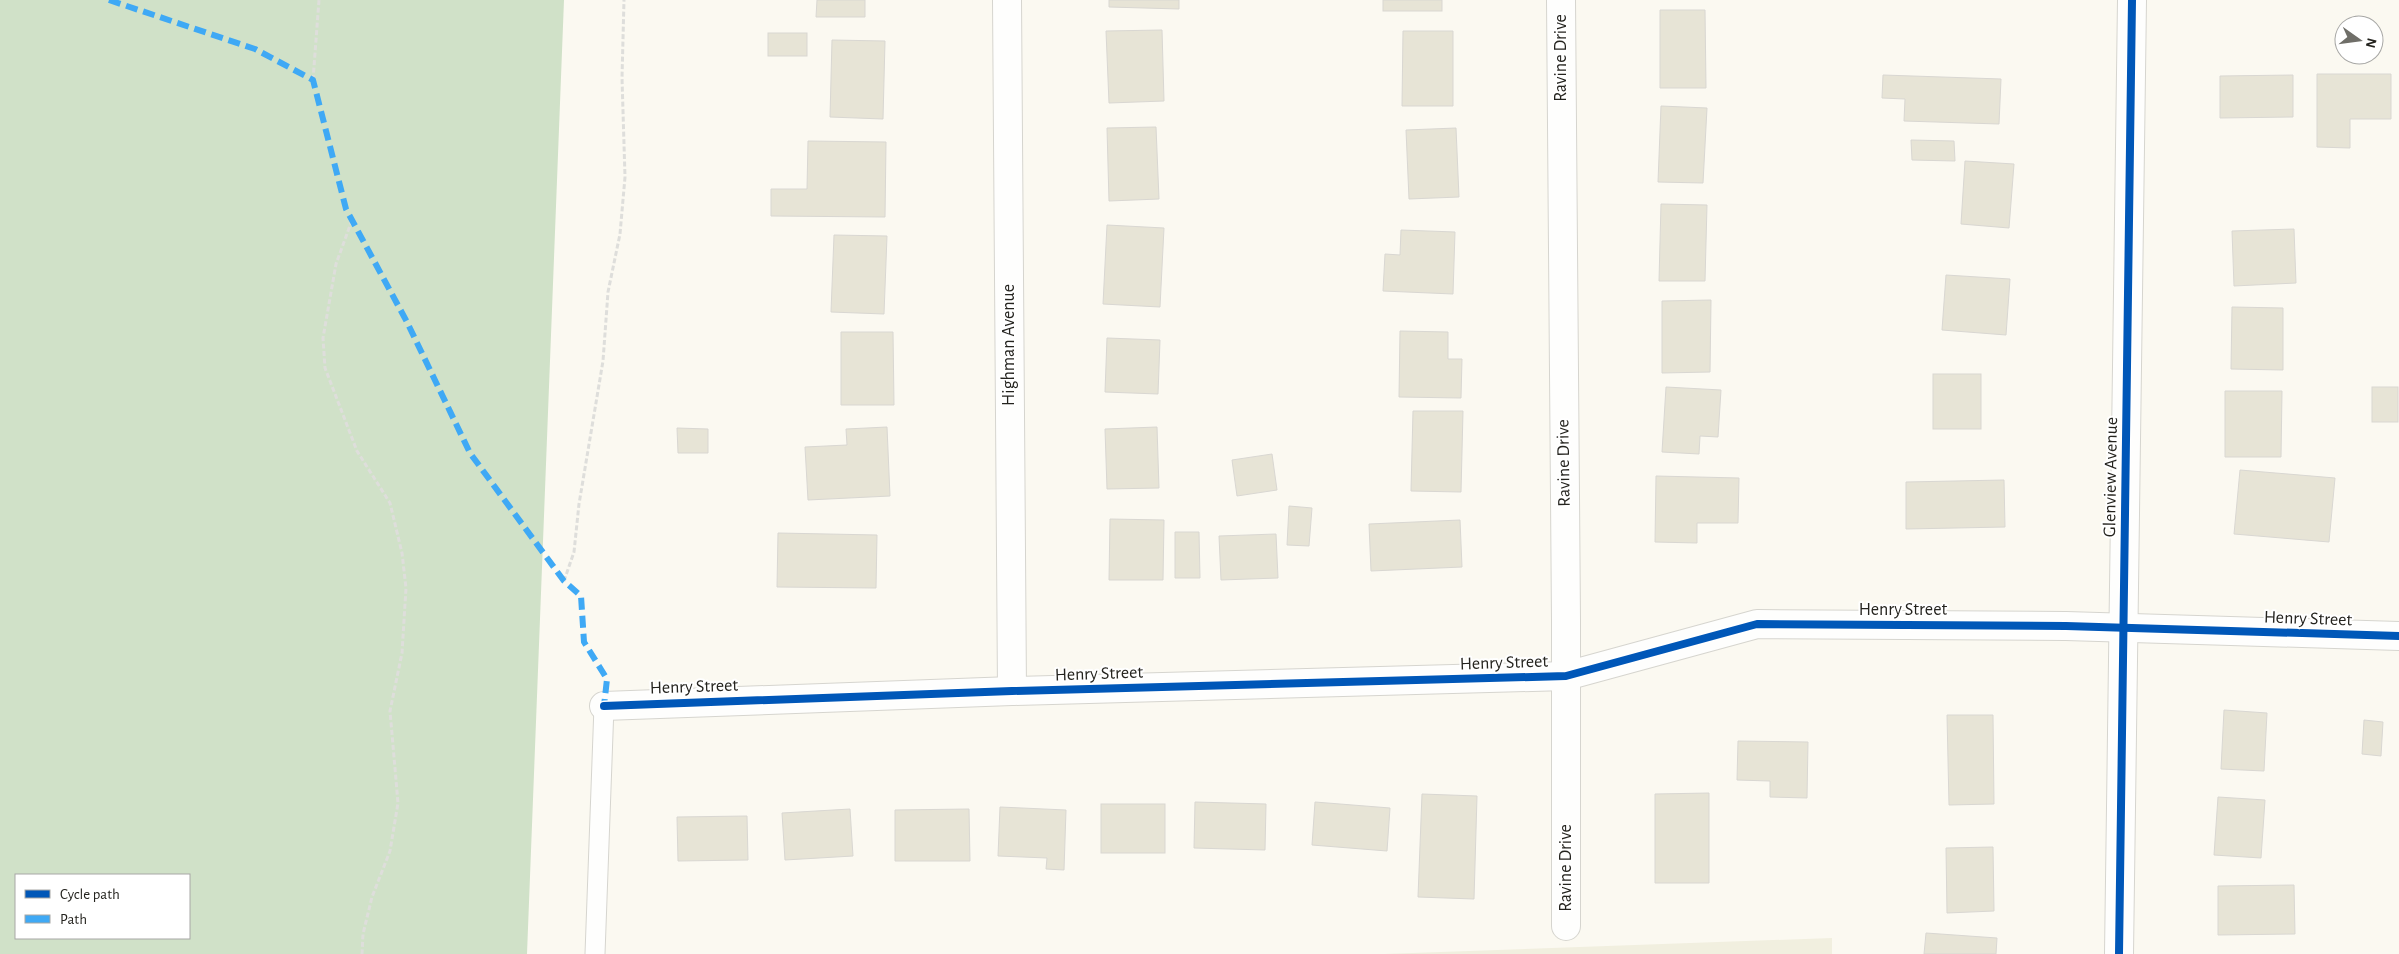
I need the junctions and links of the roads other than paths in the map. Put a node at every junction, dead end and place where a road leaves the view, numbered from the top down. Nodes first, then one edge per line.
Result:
1 (1007, 0) edge
2 (1561, 0) edge
3 (2132, 0) edge
4 (2123, 629) junction
5 (2399, 636) edge
6 (1566, 676) junction
7 (1012, 691) junction
8 (604, 706) joint
9 (1566, 926) dead end
10 (595, 954) edge
11 (2119, 954) edge

1 - 7 street, Highman Avenue
2 - 6 street, Ravine Drive
3 - 4 street, Glenview Avenue
4 - 5 street, Henry Street
4 - 6 street, Henry Street
4 - 11 street, Glenview Avenue
6 - 7 street, Henry Street
6 - 9 street, Ravine Drive
7 - 8 street, Henry Street
8 - 10 lane

